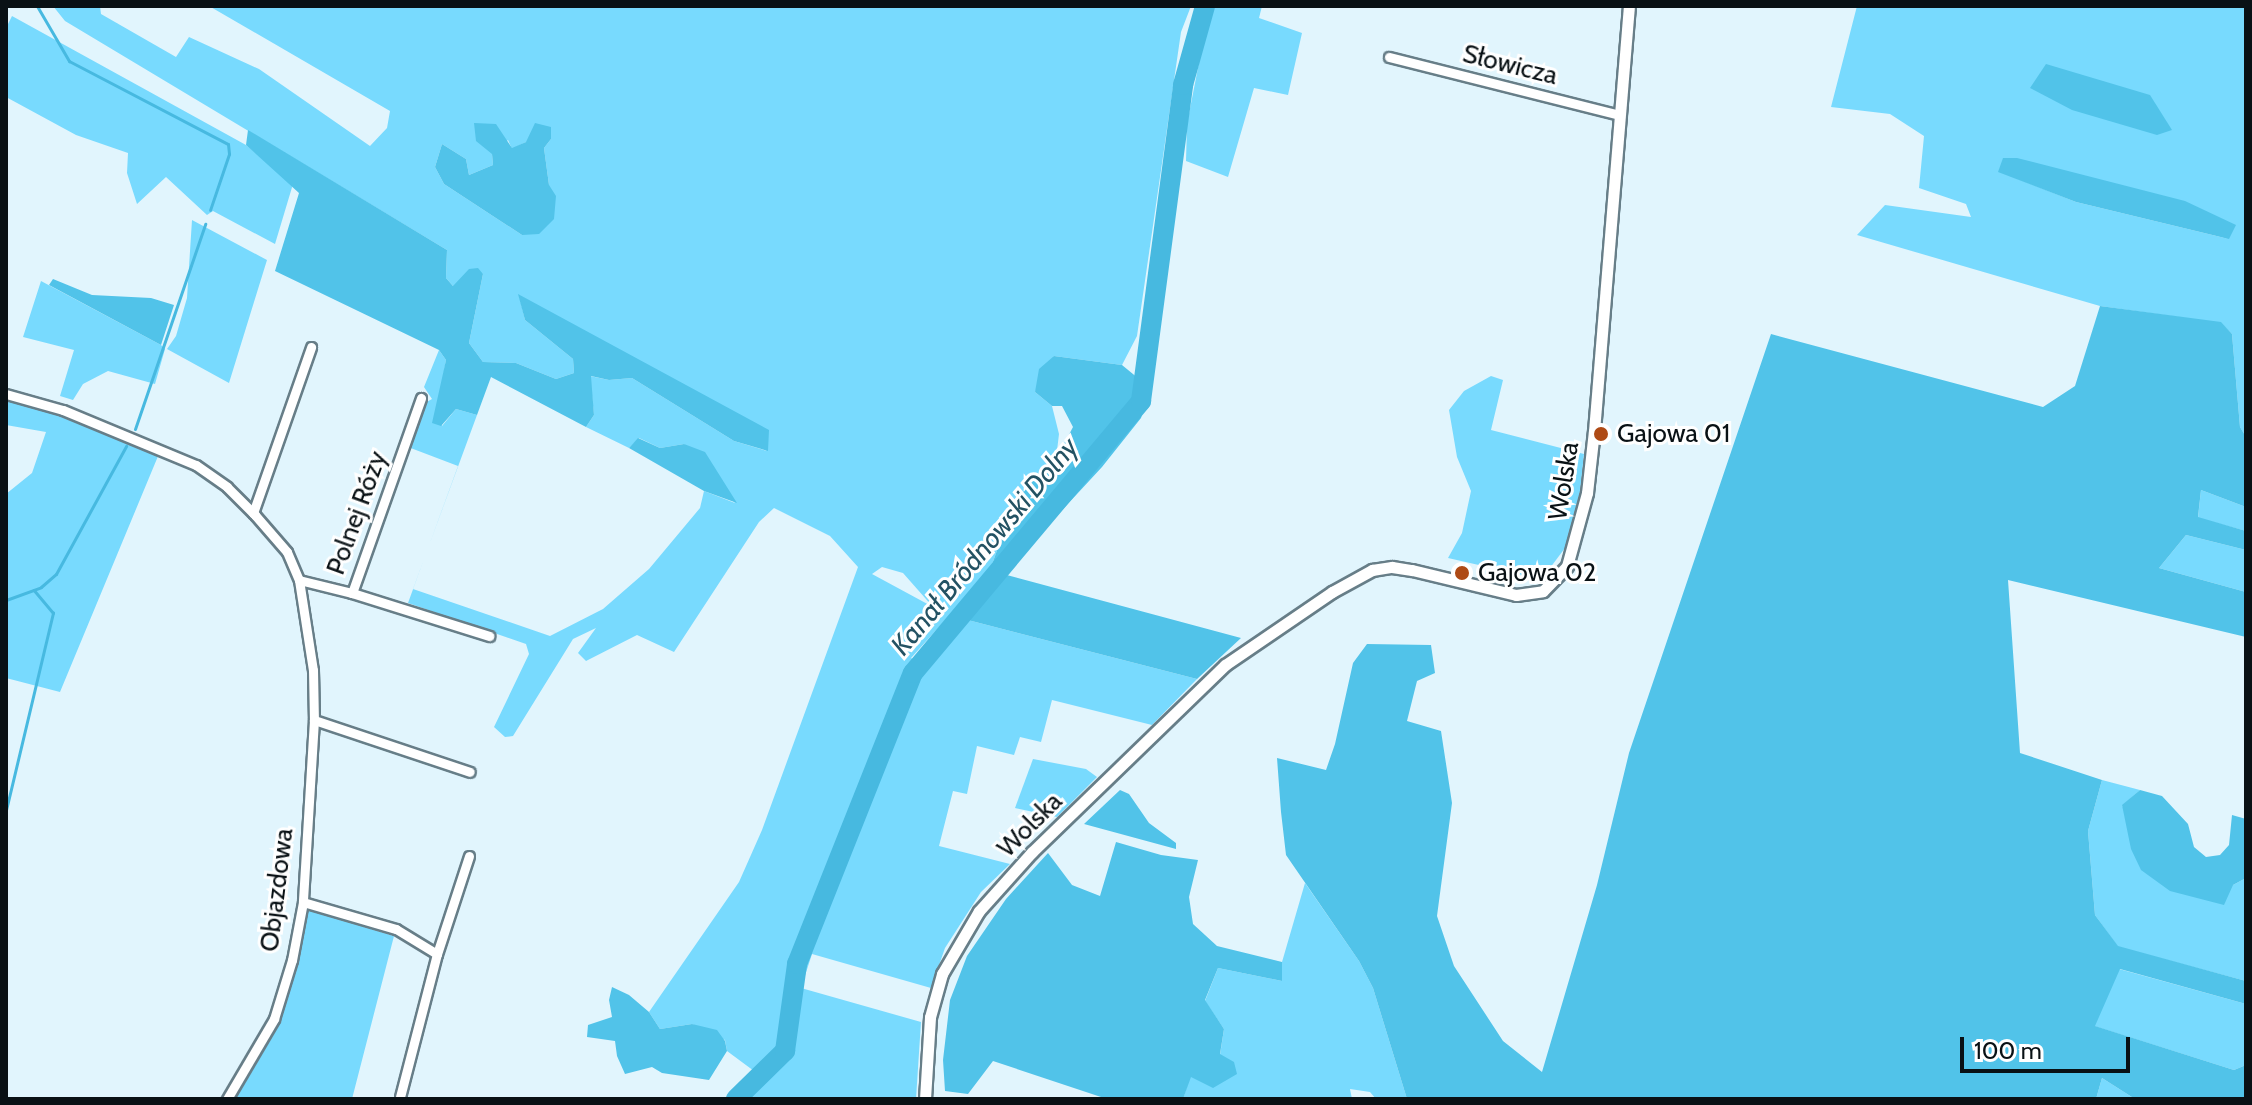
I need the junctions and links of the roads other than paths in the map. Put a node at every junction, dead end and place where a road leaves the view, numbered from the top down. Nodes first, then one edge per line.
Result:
1 (1629, 6) edge
2 (1389, 57) dead end
3 (1620, 115) junction
4 (311, 347) dead end
5 (6, 394) edge
6 (421, 398) dead end
7 (253, 513) junction
8 (299, 580) junction
9 (352, 593) junction
10 (489, 636) dead end
11 (314, 720) junction
12 (470, 772) dead end
13 (469, 856) dead end
14 (303, 902) junction
15 (437, 954) junction
16 (400, 1097) edge
17 (227, 1099) edge
18 (925, 1099) edge

1 - 3 street, Wolska
2 - 3 street, Słowicza
3 - 18 street, Wolska
4 - 7 street
5 - 7 street, Objazdowa
6 - 9 street, Polnej Róży
7 - 8 street, Objazdowa
8 - 9 street, Polnej Róży
8 - 11 street, Objazdowa
9 - 10 street
11 - 12 street
11 - 14 street, Objazdowa
13 - 15 street
14 - 15 street
14 - 17 street, Objazdowa
15 - 16 street

